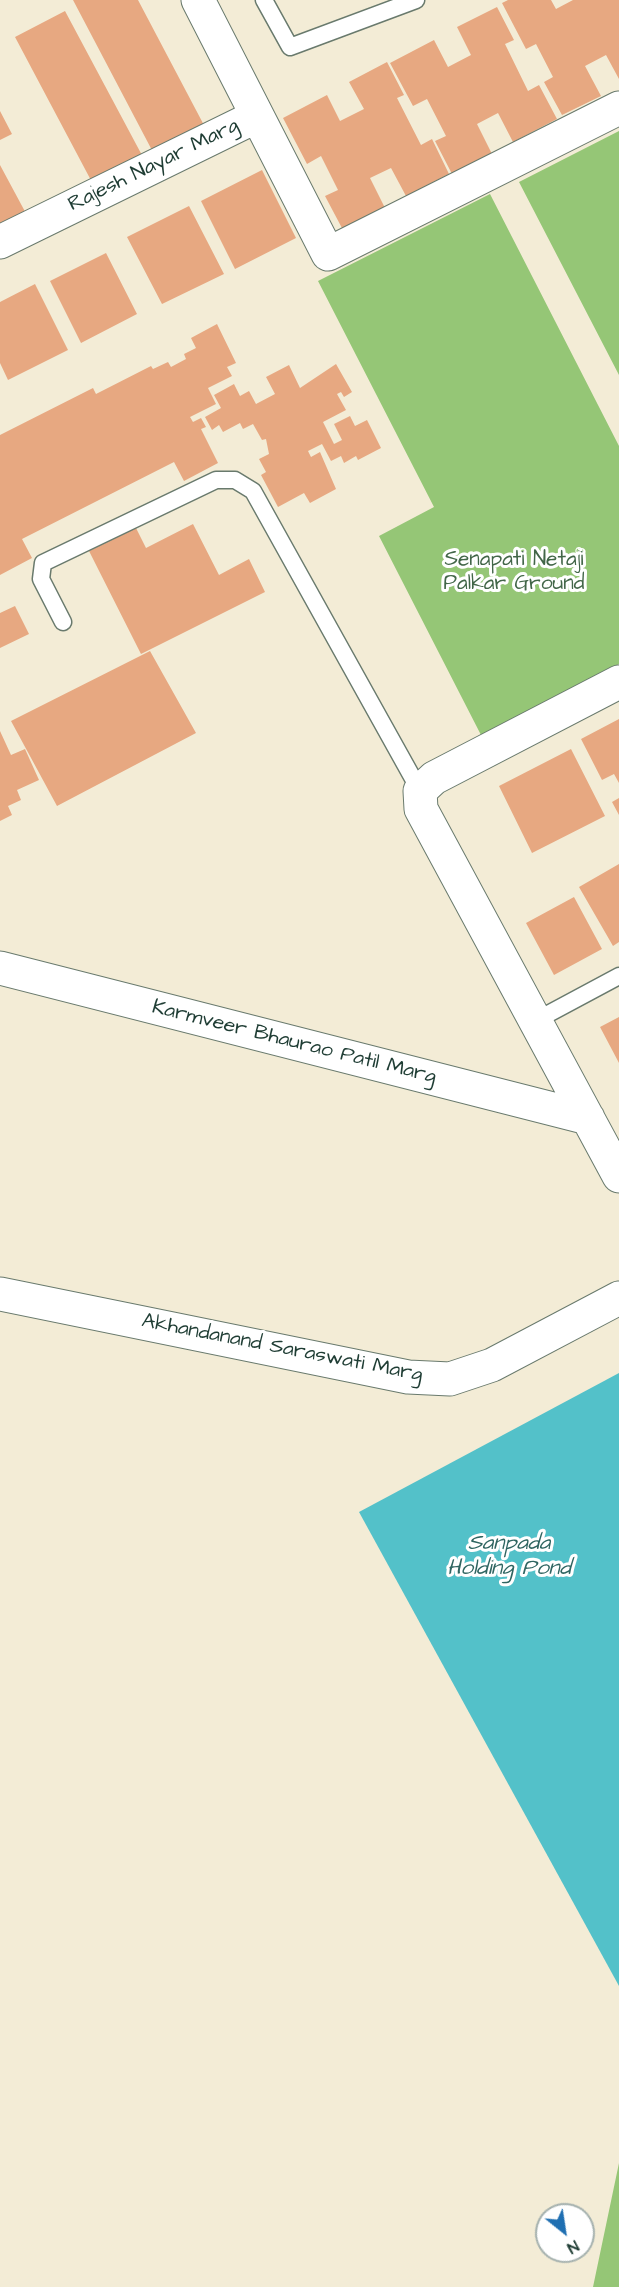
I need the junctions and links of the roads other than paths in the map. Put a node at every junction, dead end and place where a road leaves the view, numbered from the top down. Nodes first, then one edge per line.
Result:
1 (198, 0) edge
2 (264, 0) edge
3 (416, 0) edge
4 (619, 108) edge
5 (256, 116) junction
6 (0, 242) edge
7 (63, 622) dead end
8 (619, 682) edge
9 (420, 791) junction
10 (0, 968) edge
11 (619, 976) edge
12 (535, 1021) junction
13 (588, 1118) junction
14 (619, 1176) edge
15 (0, 1293) edge
16 (619, 1298) edge

1 - 5 street, Rajesh Nayar Marg
2 - 3 lane
4 - 5 street
5 - 6 street, Rajesh Nayar Marg
7 - 9 lane
8 - 9 street
9 - 12 street
10 - 13 street, Karmveer Bhaurao Patil Marg
11 - 12 lane
12 - 13 street
13 - 14 street
15 - 16 street, Akhandanand Saraswati Marg

